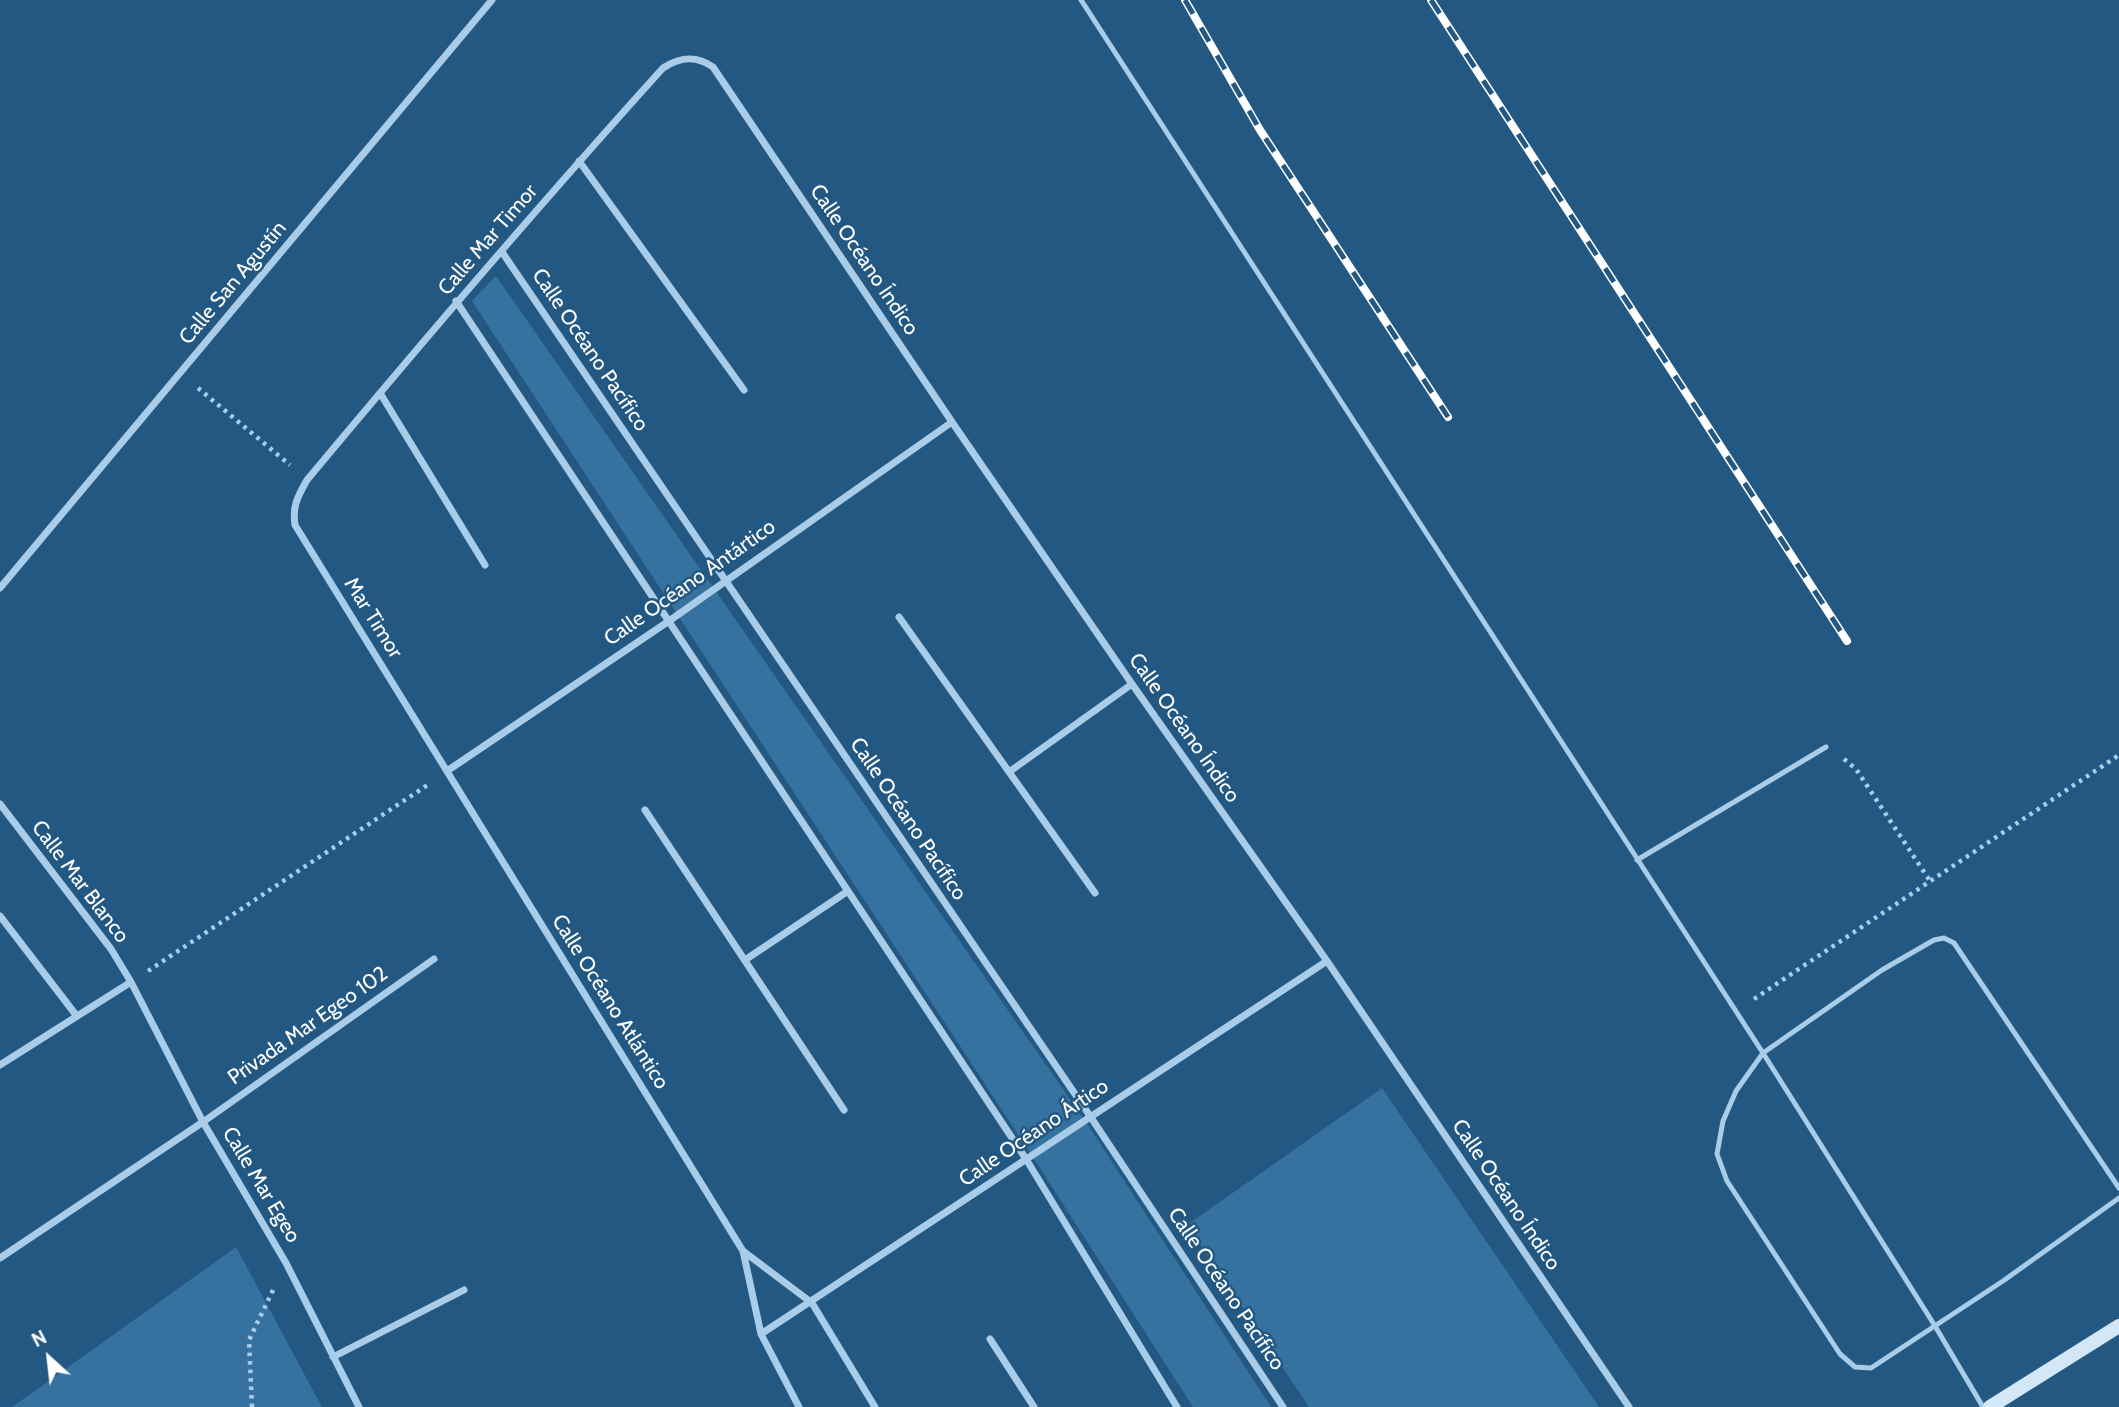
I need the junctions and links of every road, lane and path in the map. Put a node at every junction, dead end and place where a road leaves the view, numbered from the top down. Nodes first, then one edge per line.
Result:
1 (492, 0) edge
2 (1081, 0) edge
3 (713, 67) joint
4 (579, 161) junction
5 (502, 252) junction
6 (456, 301) junction
7 (181, 373) junction
8 (744, 390) dead end
9 (380, 393) junction
10 (952, 422) junction
11 (307, 480) junction
12 (485, 565) dead end
13 (724, 581) junction
14 (0, 588) edge
15 (899, 617) dead end
16 (669, 621) junction
17 (1132, 684) junction
18 (1826, 747) joint
19 (2119, 755) edge
20 (447, 771) junction
21 (1009, 772) junction
22 (0, 804) edge
23 (645, 810) dead end
24 (1637, 860) junction
25 (1930, 881) junction
26 (848, 891) junction
27 (1095, 893) dead end
28 (0, 916) edge
29 (434, 959) dead end
30 (745, 960) junction
31 (1327, 961) junction
32 (131, 982) junction
33 (1736, 1012) junction
34 (76, 1015) junction
35 (1763, 1053) junction
36 (0, 1065) edge
37 (844, 1110) dead end
38 (1090, 1116) junction
39 (203, 1122) junction
40 (1026, 1159) junction
41 (2119, 1188) edge
42 (2119, 1198) edge
43 (743, 1251) junction
44 (0, 1258) edge
45 (286, 1263) junction
46 (464, 1290) dead end
47 (812, 1303) junction
48 (1935, 1326) junction
49 (2119, 1326) edge
50 (761, 1334) junction
51 (990, 1339) dead end
52 (333, 1357) junction
53 (252, 1407) edge
54 (359, 1407) edge
55 (799, 1407) edge
56 (875, 1407) edge
57 (1034, 1407) edge
58 (1177, 1407) edge
59 (1283, 1407) edge
60 (1629, 1407) edge
61 (1983, 1407) edge
62 (1990, 1407) edge

1 - 7 street, Calle San Agustín
2 - 24 lane
3 - 4 street, Calle Mar Timor
3 - 10 street, Calle Océano Índico
4 - 5 street, Calle Mar Timor
4 - 8 street
5 - 6 street, Calle Mar Timor
5 - 13 street, Calle Océano Pacífico
6 - 9 street, Calle Mar Timor
6 - 16 street
7 - 11 path
7 - 14 street, Calle San Agustín
9 - 11 street, Calle Mar Timor
9 - 12 street
10 - 13 street, Calle Océano Antártico
10 - 17 street, Calle Océano Índico
11 - 20 street, Mar Timor
13 - 16 street, Calle Océano Antártico
13 - 38 street, Calle Océano Pacífico
15 - 21 street
16 - 20 street, Calle Océano Antártico
16 - 26 street
17 - 21 street
17 - 31 street, Calle Océano Índico
18 - 24 lane
18 - 25 path
19 - 25 path
20 - 32 path
20 - 43 street, Calle Océano Atlántico
21 - 27 street
22 - 32 street, Calle Mar Blanco
23 - 30 street
24 - 33 lane
25 - 33 path
26 - 30 street
26 - 40 street
28 - 34 street
29 - 39 street, Privada Mar Egeo 102
30 - 37 street
31 - 38 street, Calle Océano Ártico
31 - 60 street, Calle Océano Índico
32 - 34 street
32 - 39 street, Calle Mar Egeo
33 - 35 lane
34 - 36 street
35 - 41 lane
35 - 48 lane
35 - 48 lane
38 - 40 street, Calle Océano Ártico
38 - 59 street, Calle Océano Pacífico
39 - 44 street, Privada Mar Egeo 102
39 - 45 street, Calle Mar Egeo
40 - 47 street, Calle Océano Ártico
40 - 58 street
42 - 48 lane
43 - 47 street, Calle Océano Atlántico
43 - 50 street, Calle Océano Atlántico
45 - 52 street, Calle Mar Egeo
45 - 53 path
46 - 52 street
47 - 50 street, Calle Océano Ártico
47 - 56 street, Calle Océano Atlántico
48 - 61 lane
49 - 62 main road
50 - 55 street, Calle Océano Atlántico
51 - 57 street
52 - 54 street, Calle Mar Egeo

